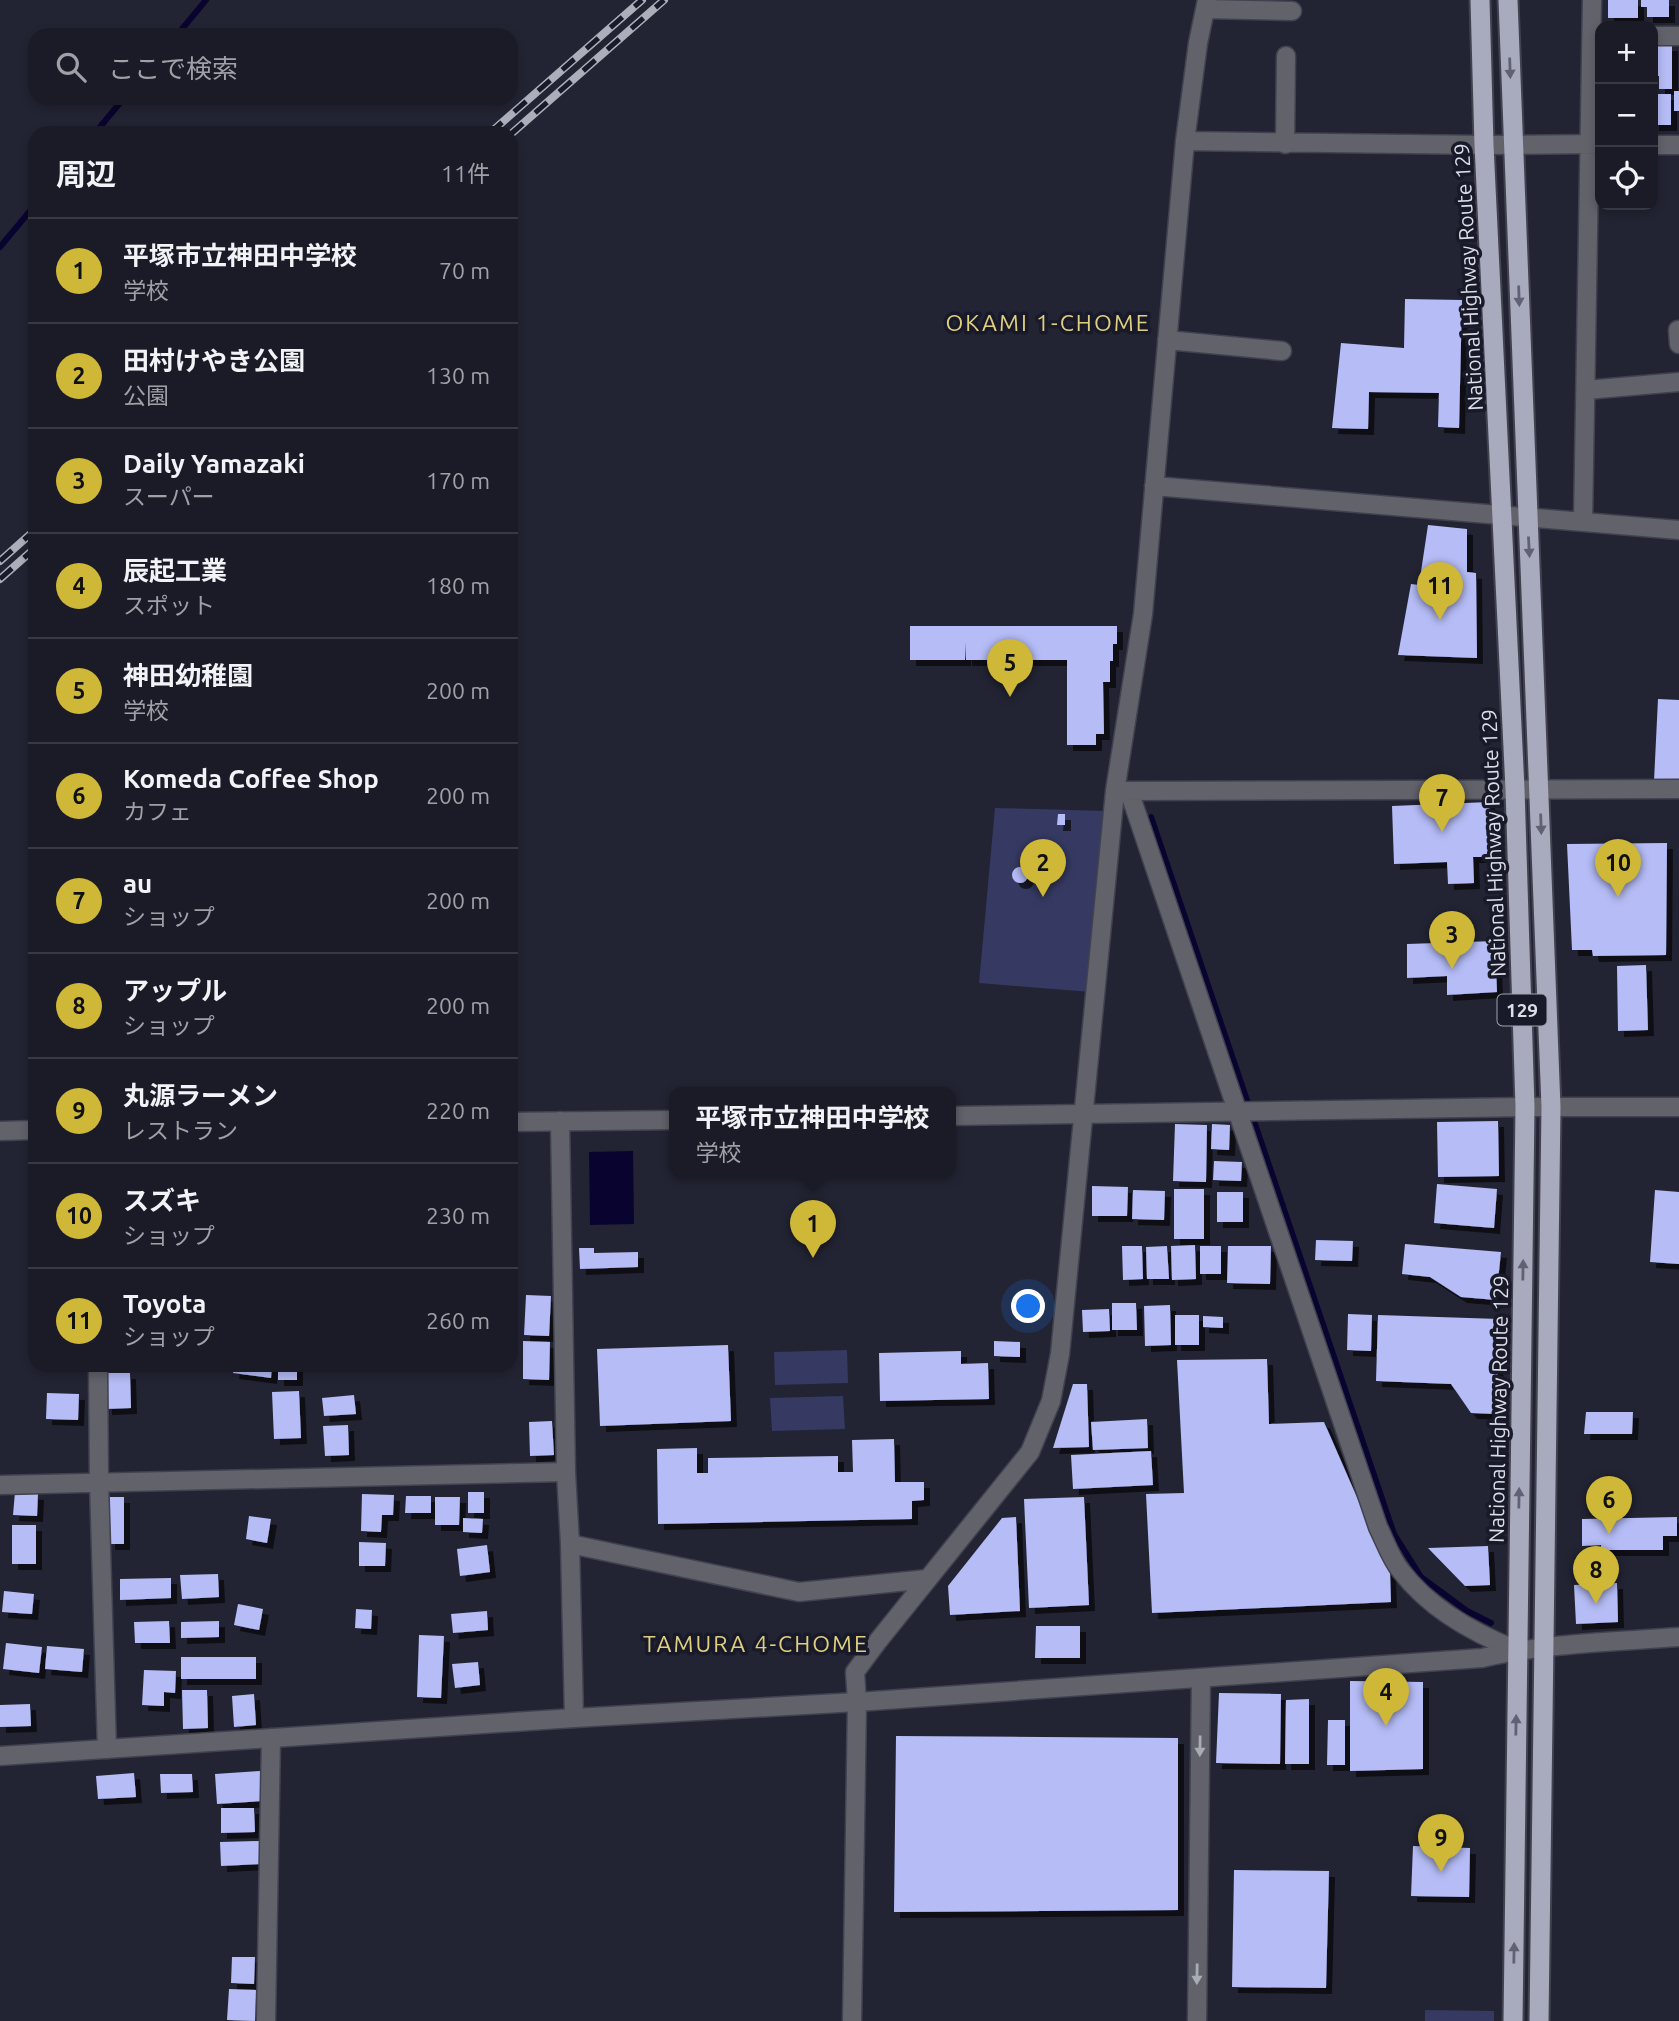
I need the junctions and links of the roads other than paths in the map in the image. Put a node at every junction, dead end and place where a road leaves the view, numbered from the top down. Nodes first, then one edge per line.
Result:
1 (1480, 0) edge
2 (1508, 0) edge
3 (1591, 0) edge
4 (1206, 5) edge
5 (1292, 11) dead end
6 (1595, 29) edge
7 (1658, 36) edge
8 (1679, 36) edge
9 (1286, 56) dead end
10 (1185, 141) junction
11 (1285, 144) junction
12 (1595, 144) edge
13 (1484, 145) junction
14 (1513, 145) junction
15 (1658, 145) edge
16 (1679, 145) edge
17 (1167, 340) junction
18 (1282, 351) dead end
19 (1679, 382) edge
20 (1586, 390) junction
21 (1154, 486) junction
22 (1503, 515) junction
23 (1528, 517) junction
24 (1583, 522) junction
25 (1679, 530) edge
26 (1515, 789) junction
27 (1540, 789) junction
28 (1679, 789) edge
29 (1122, 792) junction
30 (1525, 1107) junction
31 (1551, 1107) junction
32 (1679, 1107) edge
33 (1238, 1113) junction
34 (1083, 1115) junction
35 (956, 1116) edge
36 (669, 1120) edge
37 (560, 1121) junction
38 (518, 1122) edge
39 (28, 1130) edge
40 (0, 1131) edge
41 (97, 1372) edge
42 (566, 1472) junction
43 (99, 1483) junction
44 (0, 1485) edge
45 (570, 1544) junction
46 (928, 1579) junction
47 (1679, 1637) edge
48 (1545, 1647) junction
49 (1517, 1650) junction
50 (1201, 1678) junction
51 (857, 1702) junction
52 (574, 1718) junction
53 (271, 1738) junction
54 (107, 1749) junction
55 (0, 1756) edge
56 (266, 2021) edge
57 (852, 2021) edge
58 (1197, 2021) edge
59 (1513, 2021) edge
60 (1539, 2021) edge

1 - 13 highway, National Highway Route 129 / 129
2 -> 14 highway, 129
3 - 6 street
4 - 5 street
4 - 10 street
7 - 8 street
9 - 11 street
10 - 11 street
10 - 17 street
11 - 13 street
12 - 14 street
12 - 20 street
13 - 14 street
13 - 22 highway, National Highway Route 129 / 129
14 -> 23 highway, 129
15 - 16 street
17 - 18 street
17 - 21 street
19 - 20 street
20 - 24 street
21 - 22 street
21 - 29 street
22 - 23 street
22 - 26 highway, National Highway Route 129 / 129
23 - 24 street
23 -> 27 highway, 129
24 - 25 street
26 - 27 street
26 - 29 street
26 - 30 highway, National Highway Route 129 / 129
27 - 28 street
27 -> 31 highway, 129
29 - 33 street
29 - 34 street
30 - 31 street
30 - 33 street
49 -> 30 highway, National Highway Route 129 / 129
31 - 32 street
31 - 48 highway, 129
33 - 34 street
33 - 49 street
34 - 35 street
34 - 46 street
36 - 37 street
37 - 38 street
37 - 42 street
39 - 40 street
41 - 43 street
42 - 43 street
42 - 45 street
43 - 44 street
43 - 54 street
45 - 46 street
45 - 52 street
46 - 51 street
47 - 48 street
48 - 49 street
48 - 60 highway, 129
49 - 50 street
59 -> 49 highway, National Highway Route 129 / 129
50 - 51 street
50 -> 58 street
51 - 52 street
51 - 57 street
52 - 53 street
53 - 54 street
53 - 56 street
54 - 55 street

